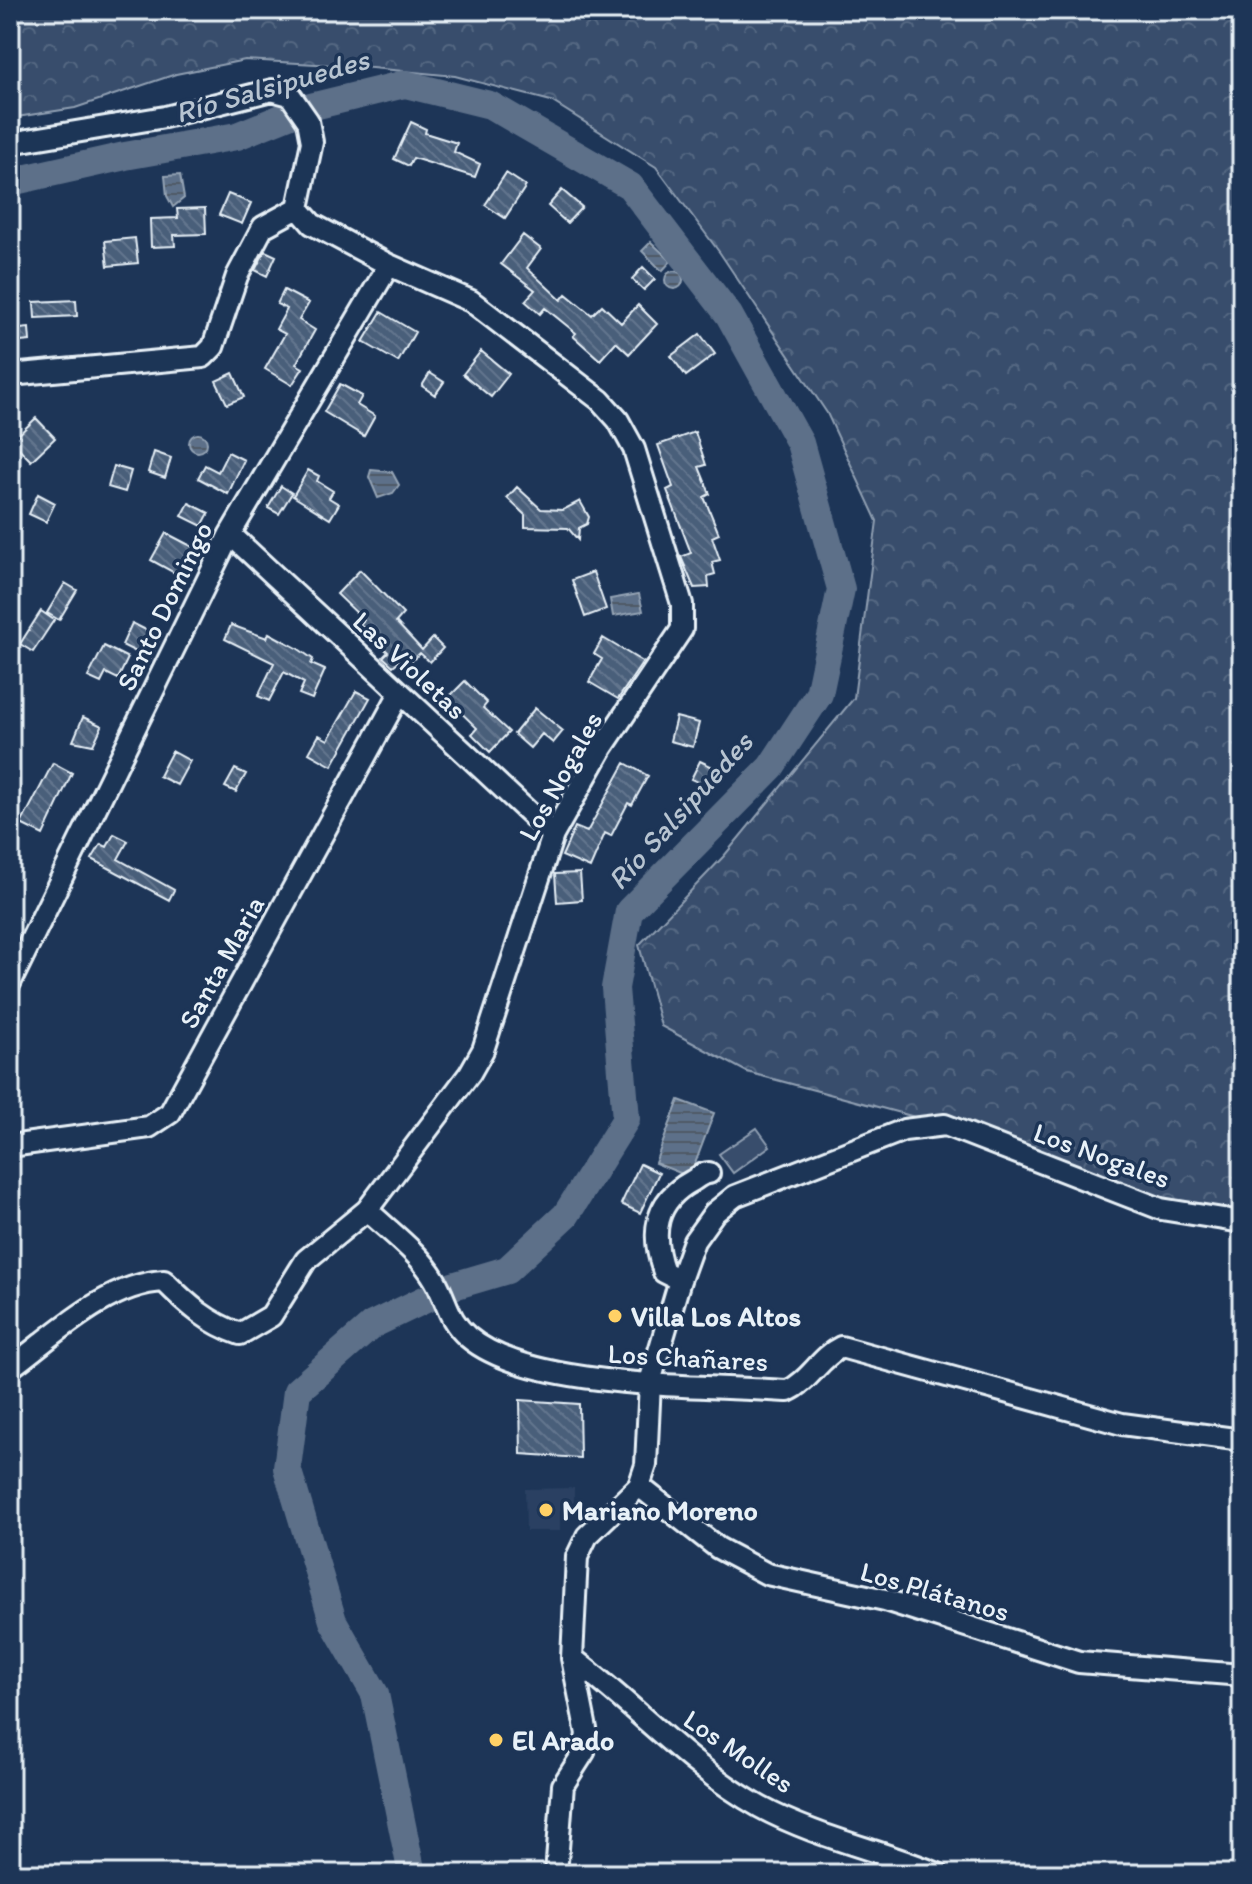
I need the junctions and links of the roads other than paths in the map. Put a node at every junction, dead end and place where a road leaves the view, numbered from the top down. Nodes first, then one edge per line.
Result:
1 (10, 143) edge
2 (298, 208) junction
3 (389, 265) junction
4 (10, 375) edge
5 (230, 534) junction
6 (400, 693) junction
7 (553, 835) junction
8 (10, 983) edge
9 (10, 1146) edge
10 (709, 1173) dead end
11 (367, 1210) junction
12 (1242, 1222) edge
13 (680, 1280) junction
14 (10, 1368) edge
15 (650, 1382) junction
16 (1242, 1440) edge
17 (639, 1486) junction
18 (572, 1658) junction
19 (1242, 1675) edge
20 (556, 1874) edge
21 (938, 1874) edge

1 - 2 street
2 - 3 street, Los Nogales
2 - 4 street
3 - 5 street, Santo Domingo
3 - 7 street, Los Nogales
5 - 6 street, Las Violetas
5 - 8 street, Santo Domingo
6 - 7 street, Las Violetas
6 - 9 street, Santa Maria
7 - 11 street, Los Nogales
10 - 13 street
11 - 14 street, Los Nogales
11 - 15 street, Los Chañares
12 - 13 street, Los Nogales
13 - 15 street, Los Nogales
15 - 16 street, Los Chañares
15 - 17 street, Los Nogales
17 - 18 street
17 - 19 street, Los Plátanos
18 - 20 street
18 - 21 street, Los Molles

